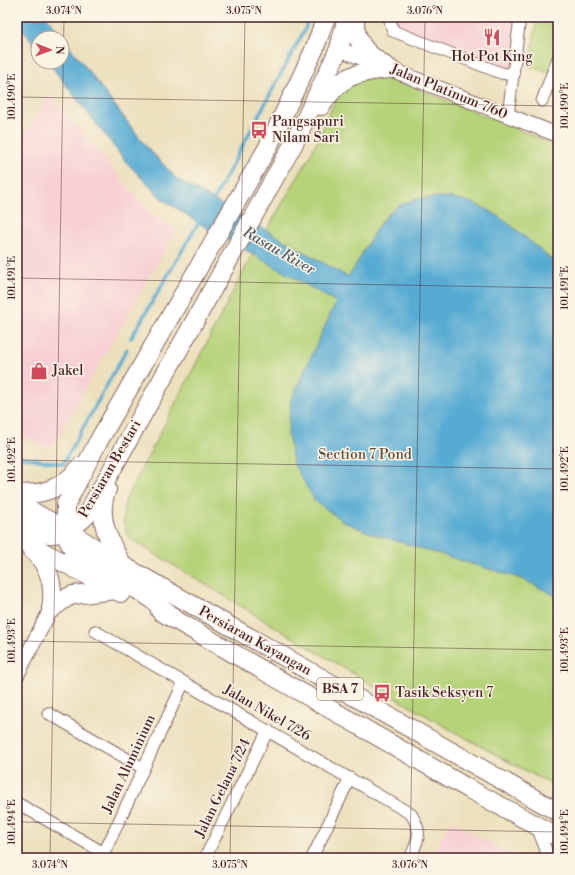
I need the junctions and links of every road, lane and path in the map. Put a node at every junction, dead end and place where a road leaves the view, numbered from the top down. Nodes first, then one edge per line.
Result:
1 (326, 17) edge
2 (347, 17) edge
3 (355, 17) edge
4 (389, 17) edge
5 (520, 17) edge
6 (339, 49) junction
7 (558, 58) edge
8 (390, 69) junction
9 (514, 75) junction
10 (542, 101) dead end
11 (508, 116) junction
12 (558, 135) edge
13 (294, 143) junction
14 (268, 147) junction
15 (136, 425) junction
16 (98, 442) junction
17 (17, 493) edge
18 (17, 503) edge
19 (17, 520) edge
20 (66, 530) junction
21 (20, 540) edge
22 (122, 566) junction
23 (116, 590) junction
24 (51, 609) junction
25 (171, 615) junction
26 (95, 631) dead end
27 (17, 675) edge
28 (184, 682) junction
29 (48, 713) dead end
30 (268, 730) junction
31 (143, 768) junction
32 (350, 778) junction
33 (17, 803) edge
34 (558, 812) edge
35 (536, 825) junction
36 (558, 837) edge
37 (103, 856) edge
38 (204, 858) edge
39 (312, 858) edge
40 (410, 858) edge
41 (545, 858) edge

1 - 14 main road, Persiaran Bestari
2 - 6 main road, Persiaran Bestari
3 - 8 main road
4 - 9 street
5 - 9 street
6 - 8 street, Jalan Platinum 7/60
6 - 13 main road, Persiaran Bestari
6 - 14 main road
7 - 10 street
8 - 11 street, Jalan Platinum 7/60
8 - 13 main road
9 - 11 street
11 - 12 street, Jalan Platinum 7/60
13 - 15 main road, Persiaran Bestari
14 - 16 main road, Persiaran Bestari
15 - 20 main road, Persiaran Bestari
15 - 22 main road
16 - 17 main road
16 - 20 main road, Persiaran Bestari
18 - 20 main road, Persiaran Kayangan / BSA 7
19 - 20 main road
20 - 22 main road, Persiaran Kayangan / BSA 7
20 - 25 main road
21 - 23 main road, Persiaran Kayangan / BSA 7
21 - 24 main road
22 - 34 main road, Persiaran Kayangan / BSA 7
23 - 24 main road
23 - 25 main road, Persiaran Kayangan / BSA 7
24 - 27 street
25 - 35 main road, Persiaran Kayangan / BSA 7
26 - 28 street, Jalan Nikel 7/26
28 - 30 street, Jalan Nikel 7/26
28 - 31 street, Jalan Aluminium
29 - 31 street
30 - 32 street, Jalan Nikel 7/26
30 - 38 street, Jalan Gelana 7/24
31 - 37 street, Jalan Aluminium
32 - 39 street
32 - 40 street, Jalan Nikel 7/26
33 - 37 street
35 - 36 main road, Persiaran Kayangan / BSA 7
35 - 41 street

